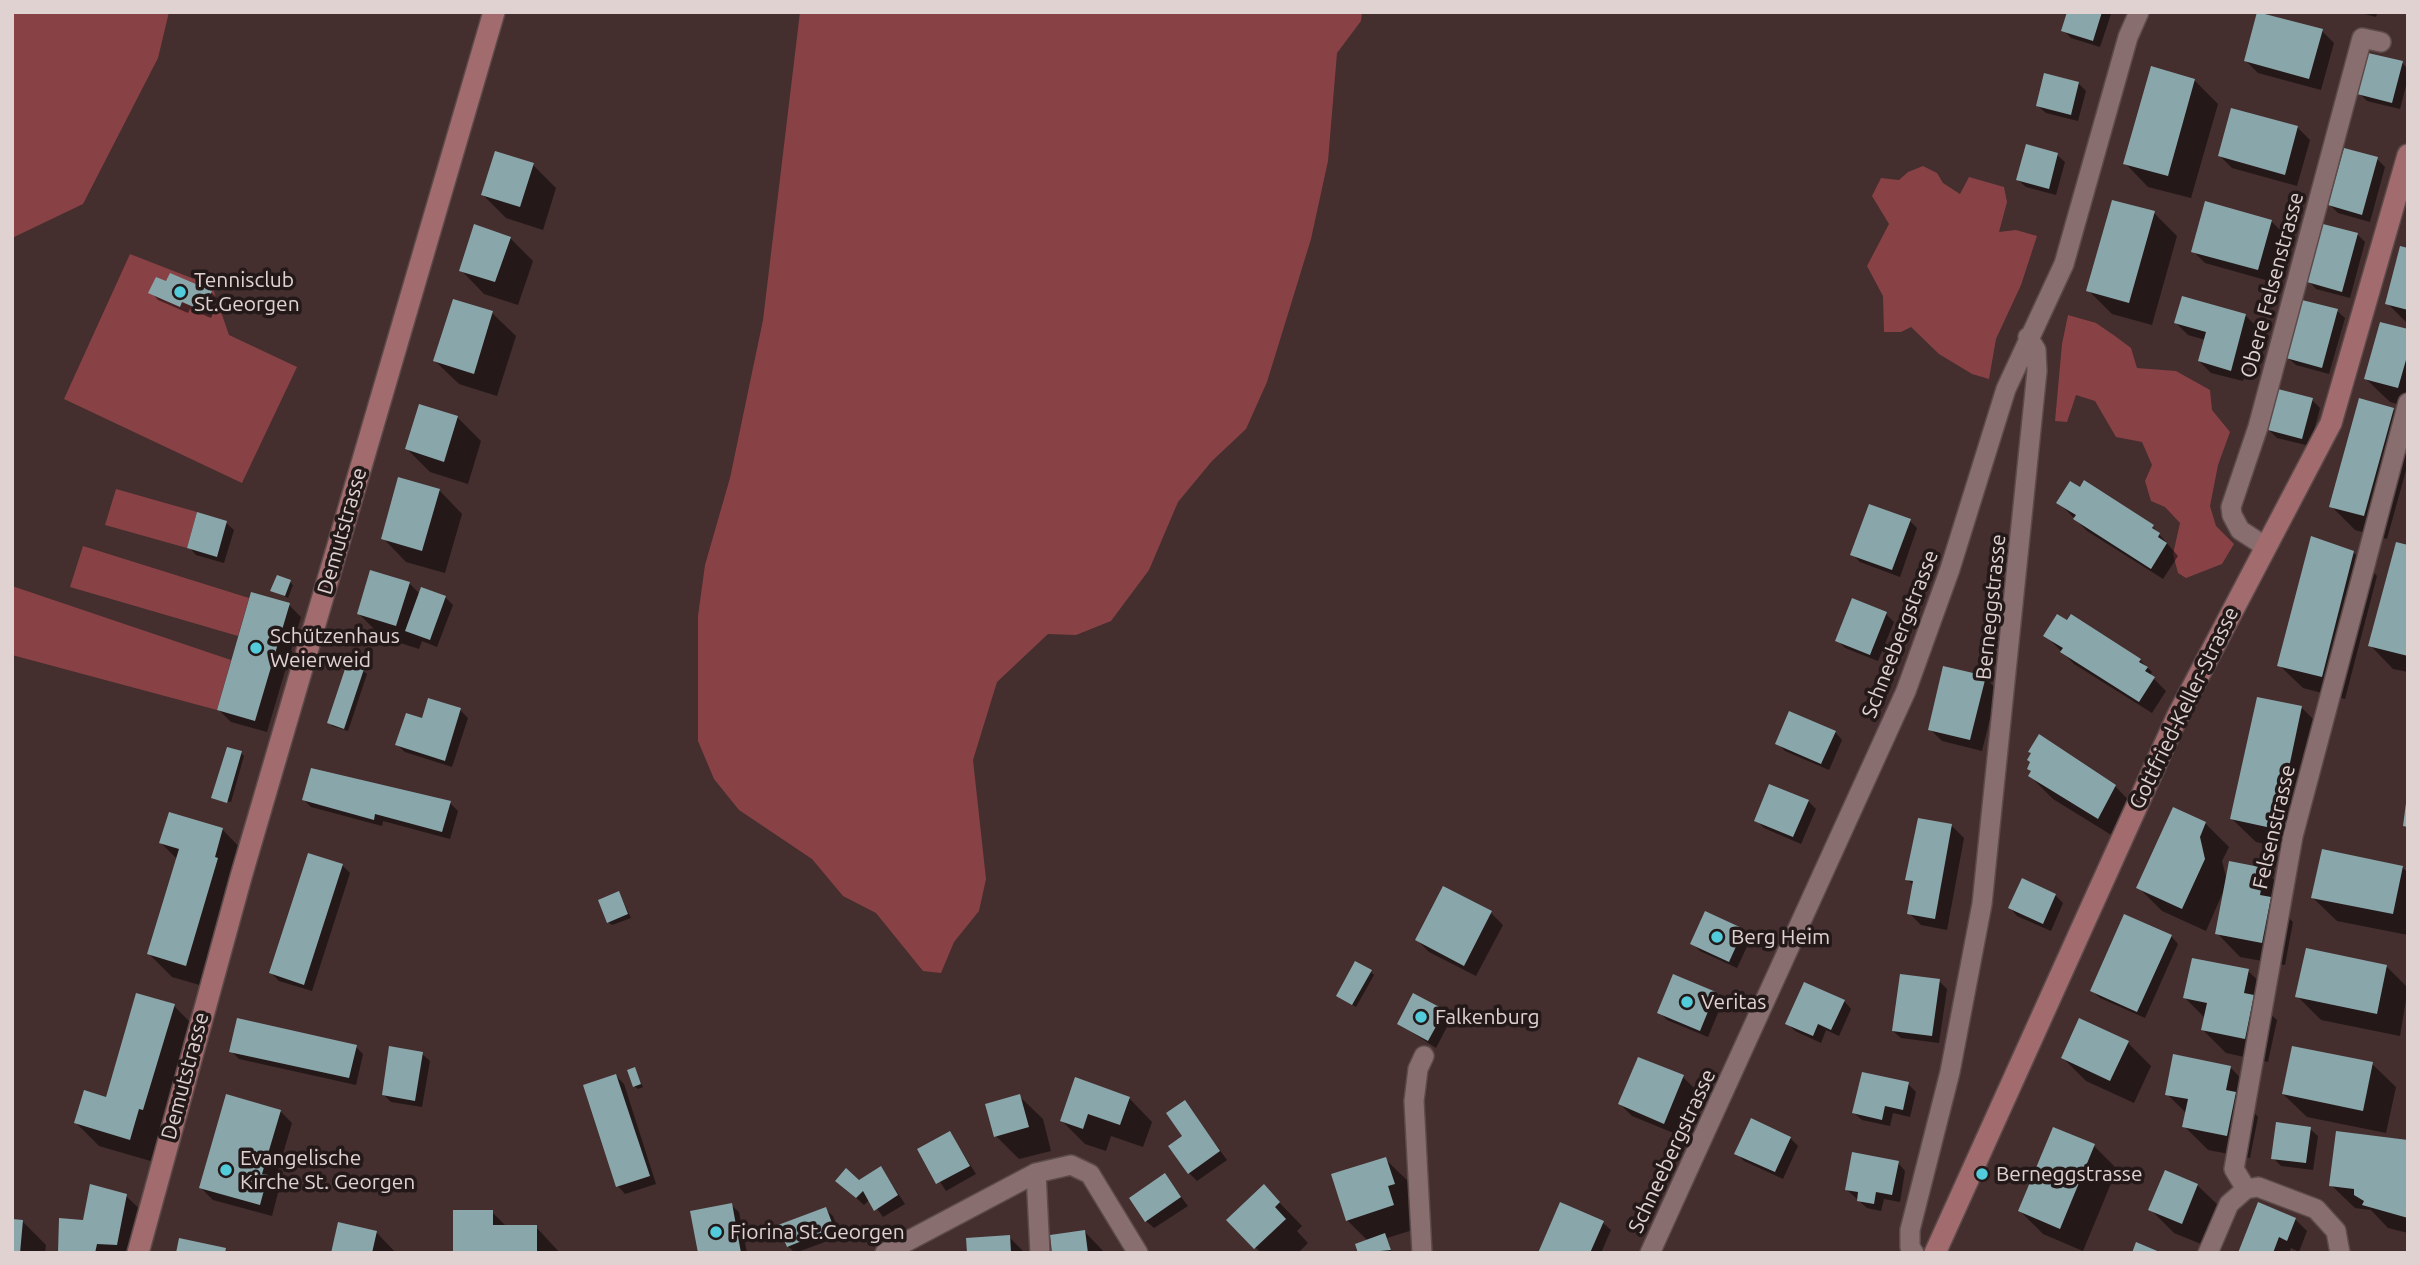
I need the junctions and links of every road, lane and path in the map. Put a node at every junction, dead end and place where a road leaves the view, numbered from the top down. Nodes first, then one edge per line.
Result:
1 (494, 12) edge
2 (2139, 12) edge
3 (2381, 42) dead end
4 (2408, 155) edge
5 (2028, 337) junction
6 (2408, 403) edge
7 (2266, 547) junction
8 (1424, 1056) dead end
9 (1037, 1173) junction
10 (2246, 1189) junction
11 (138, 1253) edge
12 (885, 1253) edge
13 (1040, 1253) edge
14 (1138, 1253) edge
15 (1422, 1253) edge
16 (1650, 1253) edge
17 (1914, 1253) edge
18 (1935, 1253) edge
19 (2208, 1253) edge
20 (2340, 1253) edge

1 - 11 street, Demutstrasse
2 - 5 street, Schneebergstrasse
3 - 7 street, Obere Felsenstrasse
4 - 7 street, Gottfried-Keller-Strasse
5 - 16 street, Schneebergstrasse
5 - 17 street, Berneggstrasse
6 - 10 street, Felsenstrasse
7 - 18 street, Gottfried-Keller-Strasse
8 - 15 street
9 - 12 street
9 - 13 street
9 - 14 street
10 - 19 street
10 - 20 street

